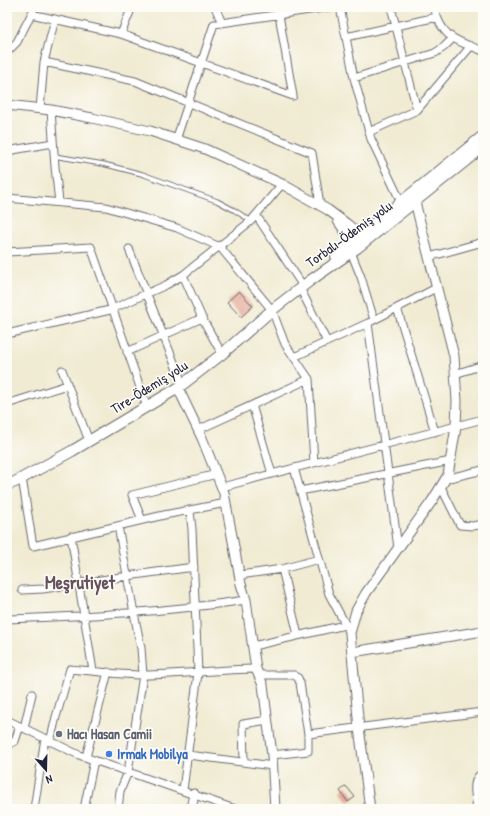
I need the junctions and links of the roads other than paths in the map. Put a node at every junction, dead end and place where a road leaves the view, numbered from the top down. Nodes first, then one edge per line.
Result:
1 (35, 7) edge
2 (132, 7) edge
3 (215, 7) edge
4 (277, 7) edge
5 (330, 7) edge
6 (340, 7) edge
7 (391, 7) edge
8 (434, 7) edge
9 (31, 14) junction
10 (280, 15) junction
11 (437, 17) junction
12 (55, 19) junction
13 (222, 23) junction
14 (396, 26) junction
15 (121, 34) junction
16 (346, 37) junction
17 (453, 38) junction
18 (471, 46) junction
19 (483, 51) edge
20 (7, 52) edge
21 (44, 62) junction
22 (405, 62) junction
23 (201, 63) junction
24 (354, 78) junction
25 (188, 102) junction
26 (7, 105) edge
27 (40, 109) junction
28 (51, 110) junction
29 (417, 110) junction
30 (369, 132) junction
31 (483, 136) edge
32 (176, 140) junction
33 (53, 143) junction
34 (483, 147) edge
35 (7, 151) edge
36 (54, 156) junction
37 (282, 184) junction
38 (7, 198) edge
39 (59, 202) junction
40 (401, 202) junction
41 (415, 202) junction
42 (324, 208) junction
43 (256, 215) junction
44 (251, 221) junction
45 (483, 242) edge
46 (357, 244) junction
47 (220, 247) junction
48 (129, 249) dead end
49 (7, 252) edge
50 (429, 257) junction
51 (183, 275) junction
52 (304, 285) junction
53 (436, 288) junction
54 (147, 294) junction
55 (397, 308) junction
56 (112, 309) junction
57 (272, 310) junction
58 (202, 318) junction
59 (371, 321) junction
60 (7, 334) edge
61 (163, 336) junction
62 (327, 342) junction
63 (128, 352) junction
64 (222, 354) junction
65 (294, 357) junction
66 (483, 365) edge
67 (62, 370) dead end
68 (455, 374) junction
69 (309, 379) junction
70 (67, 385) junction
71 (180, 387) junction
72 (7, 404) edge
73 (252, 405) junction
74 (147, 407) junction
75 (483, 419) edge
76 (456, 427) junction
77 (198, 430) junction
78 (435, 432) junction
79 (89, 441) junction
80 (385, 445) junction
81 (451, 461) junction
82 (314, 463) junction
83 (294, 468) junction
84 (483, 470) edge
85 (388, 473) junction
86 (217, 474) junction
87 (272, 474) junction
88 (22, 478) junction
89 (443, 483) junction
90 (7, 485) edge
91 (222, 487) junction
92 (300, 491) junction
93 (226, 503) junction
94 (190, 510) junction
95 (142, 520) junction
96 (483, 524) edge
97 (118, 526) junction
98 (71, 536) junction
99 (398, 548) junction
100 (319, 559) junction
101 (194, 567) junction
102 (282, 569) junction
103 (240, 575) junction
104 (127, 576) junction
105 (78, 583) junction
106 (22, 590) dead end
107 (246, 600) junction
108 (196, 607) junction
109 (134, 613) junction
110 (84, 617) junction
111 (7, 619) edge
112 (348, 629) junction
113 (483, 632) edge
114 (298, 635) junction
115 (253, 646) junction
116 (352, 652) junction
117 (92, 671) junction
118 (108, 672) junction
119 (258, 672) junction
120 (198, 673) junction
121 (143, 675) junction
122 (32, 694) dead end
123 (483, 712) edge
124 (7, 720) edge
125 (268, 720) junction
126 (22, 727) junction
127 (359, 728) junction
128 (308, 734) junction
129 (48, 740) junction
130 (8, 744) edge
131 (188, 755) junction
132 (272, 755) junction
133 (86, 757) junction
134 (94, 760) junction
135 (244, 762) junction
136 (273, 766) junction
137 (128, 772) junction
138 (483, 773) edge
139 (183, 790) junction
140 (194, 794) junction
141 (34, 809) edge
142 (84, 809) edge
143 (118, 809) edge
144 (191, 809) edge
145 (235, 809) edge
146 (275, 809) edge
147 (370, 809) edge
148 (477, 809) edge

1 - 9 street
2 - 15 street
3 - 13 street
4 - 10 street
5 - 10 street
6 - 16 street
7 - 14 street
8 - 11 street
9 - 12 street
9 - 20 street
10 - 13 street
10 - 23 street
11 - 14 street
11 - 17 street
12 - 15 street
12 - 21 street
13 - 23 street
14 - 16 street
14 - 22 street
15 - 23 street
16 - 24 street
17 - 18 street
17 - 22 street
18 - 19 street
18 - 29 street
21 - 25 street
21 - 27 street
22 - 24 street
22 - 29 street
23 - 25 street
24 - 30 street
25 - 32 street
25 - 42 street
26 - 27 street
27 - 28 street
28 - 32 street
28 - 33 street
29 - 30 street
30 - 40 street
31 - 40 main road, Torbalı-Ödemiş yolu
32 - 37 street
33 - 35 street
33 - 36 street
34 - 41 main road, Torbalı-Ödemiş yolu
36 - 39 street
36 - 44 lane
37 - 42 street
37 - 43 street
38 - 39 street
39 - 47 street
40 - 46 main road, Torbalı-Ödemiş yolu
41 - 46 main road, Torbalı-Ödemiş yolu
41 - 50 street
42 - 46 street
43 - 44 street
43 - 52 street
44 - 47 street
45 - 50 street
46 - 52 main road, Torbalı-Ödemiş yolu
46 - 59 street
47 - 51 street
47 - 57 street
48 - 54 street
49 - 56 street
50 - 53 street
51 - 54 street
51 - 58 street
52 - 57 main road, Tire-Ödemiş yolu
52 - 62 street
53 - 55 street
53 - 68 street
54 - 56 street
54 - 61 street
55 - 59 street
55 - 78 street
56 - 60 street
56 - 63 street
57 - 64 main road, Tire-Ödemiş yolu
57 - 65 street
58 - 61 street
58 - 64 street
59 - 62 street
59 - 80 street
61 - 63 street
61 - 71 street
62 - 65 street
63 - 74 street
64 - 71 main road, Tire-Ödemiş yolu
65 - 69 street
66 - 68 street
67 - 70 street
68 - 76 street
69 - 73 street
69 - 82 street
70 - 72 street
70 - 79 street
71 - 74 main road, Tire-Ödemiş yolu
71 - 77 street
73 - 77 street
73 - 87 street
74 - 79 main road, Tire-Ödemiş yolu
75 - 76 street
76 - 78 street
76 - 81 street
77 - 86 street
78 - 80 street
79 - 88 main road, Tire-Ödemiş yolu
80 - 82 street
80 - 85 street
81 - 85 street
81 - 89 street
82 - 83 street
83 - 87 street
83 - 92 street
84 - 89 street
85 - 92 street
85 - 99 street
86 - 91 street
86 - 95 street
87 - 91 street
88 - 90 main road, Tire-Ödemiş yolu
88 - 98 street
89 - 96 street
89 - 99 street
91 - 93 street
92 - 100 street
93 - 94 street
93 - 103 street
94 - 95 street
94 - 101 street
95 - 97 street
97 - 98 street
97 - 104 street
98 - 105 street
99 - 112 street
100 - 102 street
100 - 112 street
101 - 104 street
101 - 108 street
102 - 103 street
102 - 114 street
103 - 107 street
104 - 105 street
104 - 109 street
105 - 106 street
105 - 110 street
107 - 108 street
107 - 115 street
108 - 109 street
108 - 120 street
109 - 110 street
109 - 121 street
110 - 111 street
110 - 117 street
112 - 114 street
112 - 116 street
113 - 116 street
114 - 115 street
115 - 119 street
116 - 127 street
117 - 118 street
117 - 129 street
118 - 121 street
118 - 133 street
119 - 120 street
119 - 125 street
119 - 128 street
120 - 121 street
120 - 131 street
121 - 137 street
122 - 126 street
123 - 127 street
124 - 126 street
125 - 132 street
125 - 135 street
126 - 129 street
126 - 130 street
127 - 128 street
127 - 147 street
128 - 132 street
129 - 133 street
129 - 141 street
131 - 135 street
131 - 139 street
132 - 136 street
133 - 134 street
134 - 137 street
134 - 142 street
135 - 136 street
136 - 146 street
137 - 139 street
137 - 143 street
138 - 148 street
139 - 140 street
140 - 144 street
140 - 145 street

